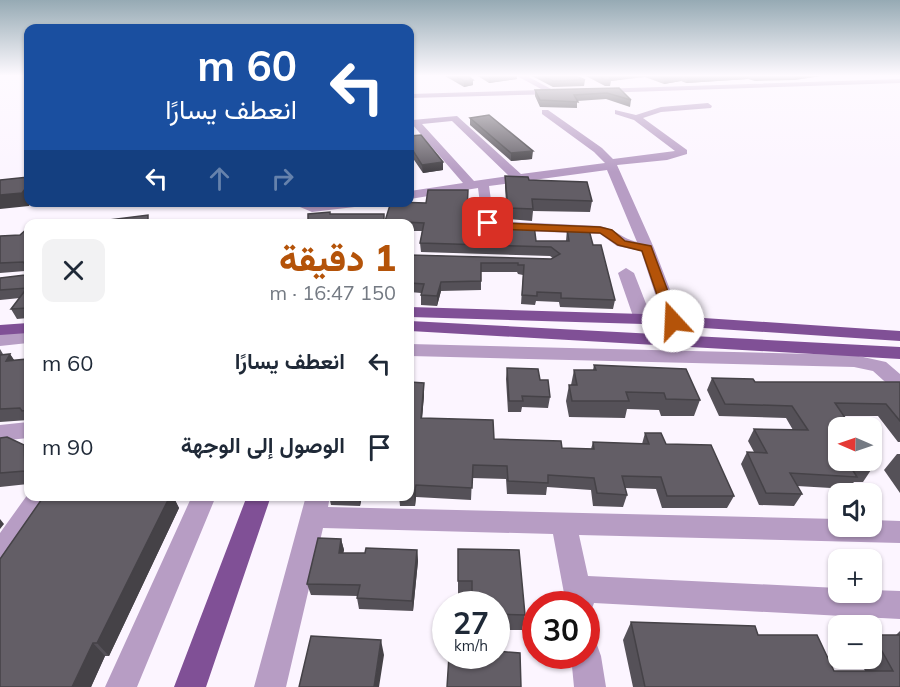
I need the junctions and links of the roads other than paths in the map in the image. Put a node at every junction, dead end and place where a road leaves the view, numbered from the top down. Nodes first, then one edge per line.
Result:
1 (680, 108) edge
2 (545, 112) dead end
3 (618, 112) dead end
4 (637, 118) junction
5 (612, 169) junction
6 (518, 178) junction
7 (477, 184) junction
8 (414, 194) edge
9 (647, 248) junction
10 (626, 273) dead end
11 (414, 312) edge
12 (643, 320) junction
13 (673, 321) junction
14 (414, 327) edge
15 (24, 328) edge
16 (0, 330) edge
17 (900, 336) edge
18 (24, 338) edge
19 (0, 340) edge
20 (414, 351) edge
21 (900, 353) edge
22 (900, 384) edge
23 (24, 430) edge
24 (0, 433) edge
25 (37, 501) edge
26 (202, 501) edge
27 (257, 501) edge
28 (316, 507) edge
29 (564, 523) junction
30 (900, 532) edge
31 (0, 554) edge
32 (578, 591) edge
33 (600, 598) edge
34 (900, 605) edge
35 (588, 669) edge
36 (121, 687) edge
37 (190, 687) edge
38 (270, 687) edge
39 (590, 687) edge

1 - 4 street
2 - 5 street
3 - 4 street
4 - 5 street
5 - 6 street
5 - 9 street
6 - 7 street
6 - 7 street
7 - 8 street
7 - 9 street
9 - 13 street
10 - 12 street
11 - 12 main road
12 - 13 main road
13 - 17 main road
14 - 21 main road
15 - 16 main road
18 - 19 street
20 - 22 street
23 - 24 street
25 - 31 street
26 - 36 street
27 - 37 main road
28 - 29 street
28 - 38 street
29 - 30 street
29 - 32 street
33 - 34 street
35 - 39 street

